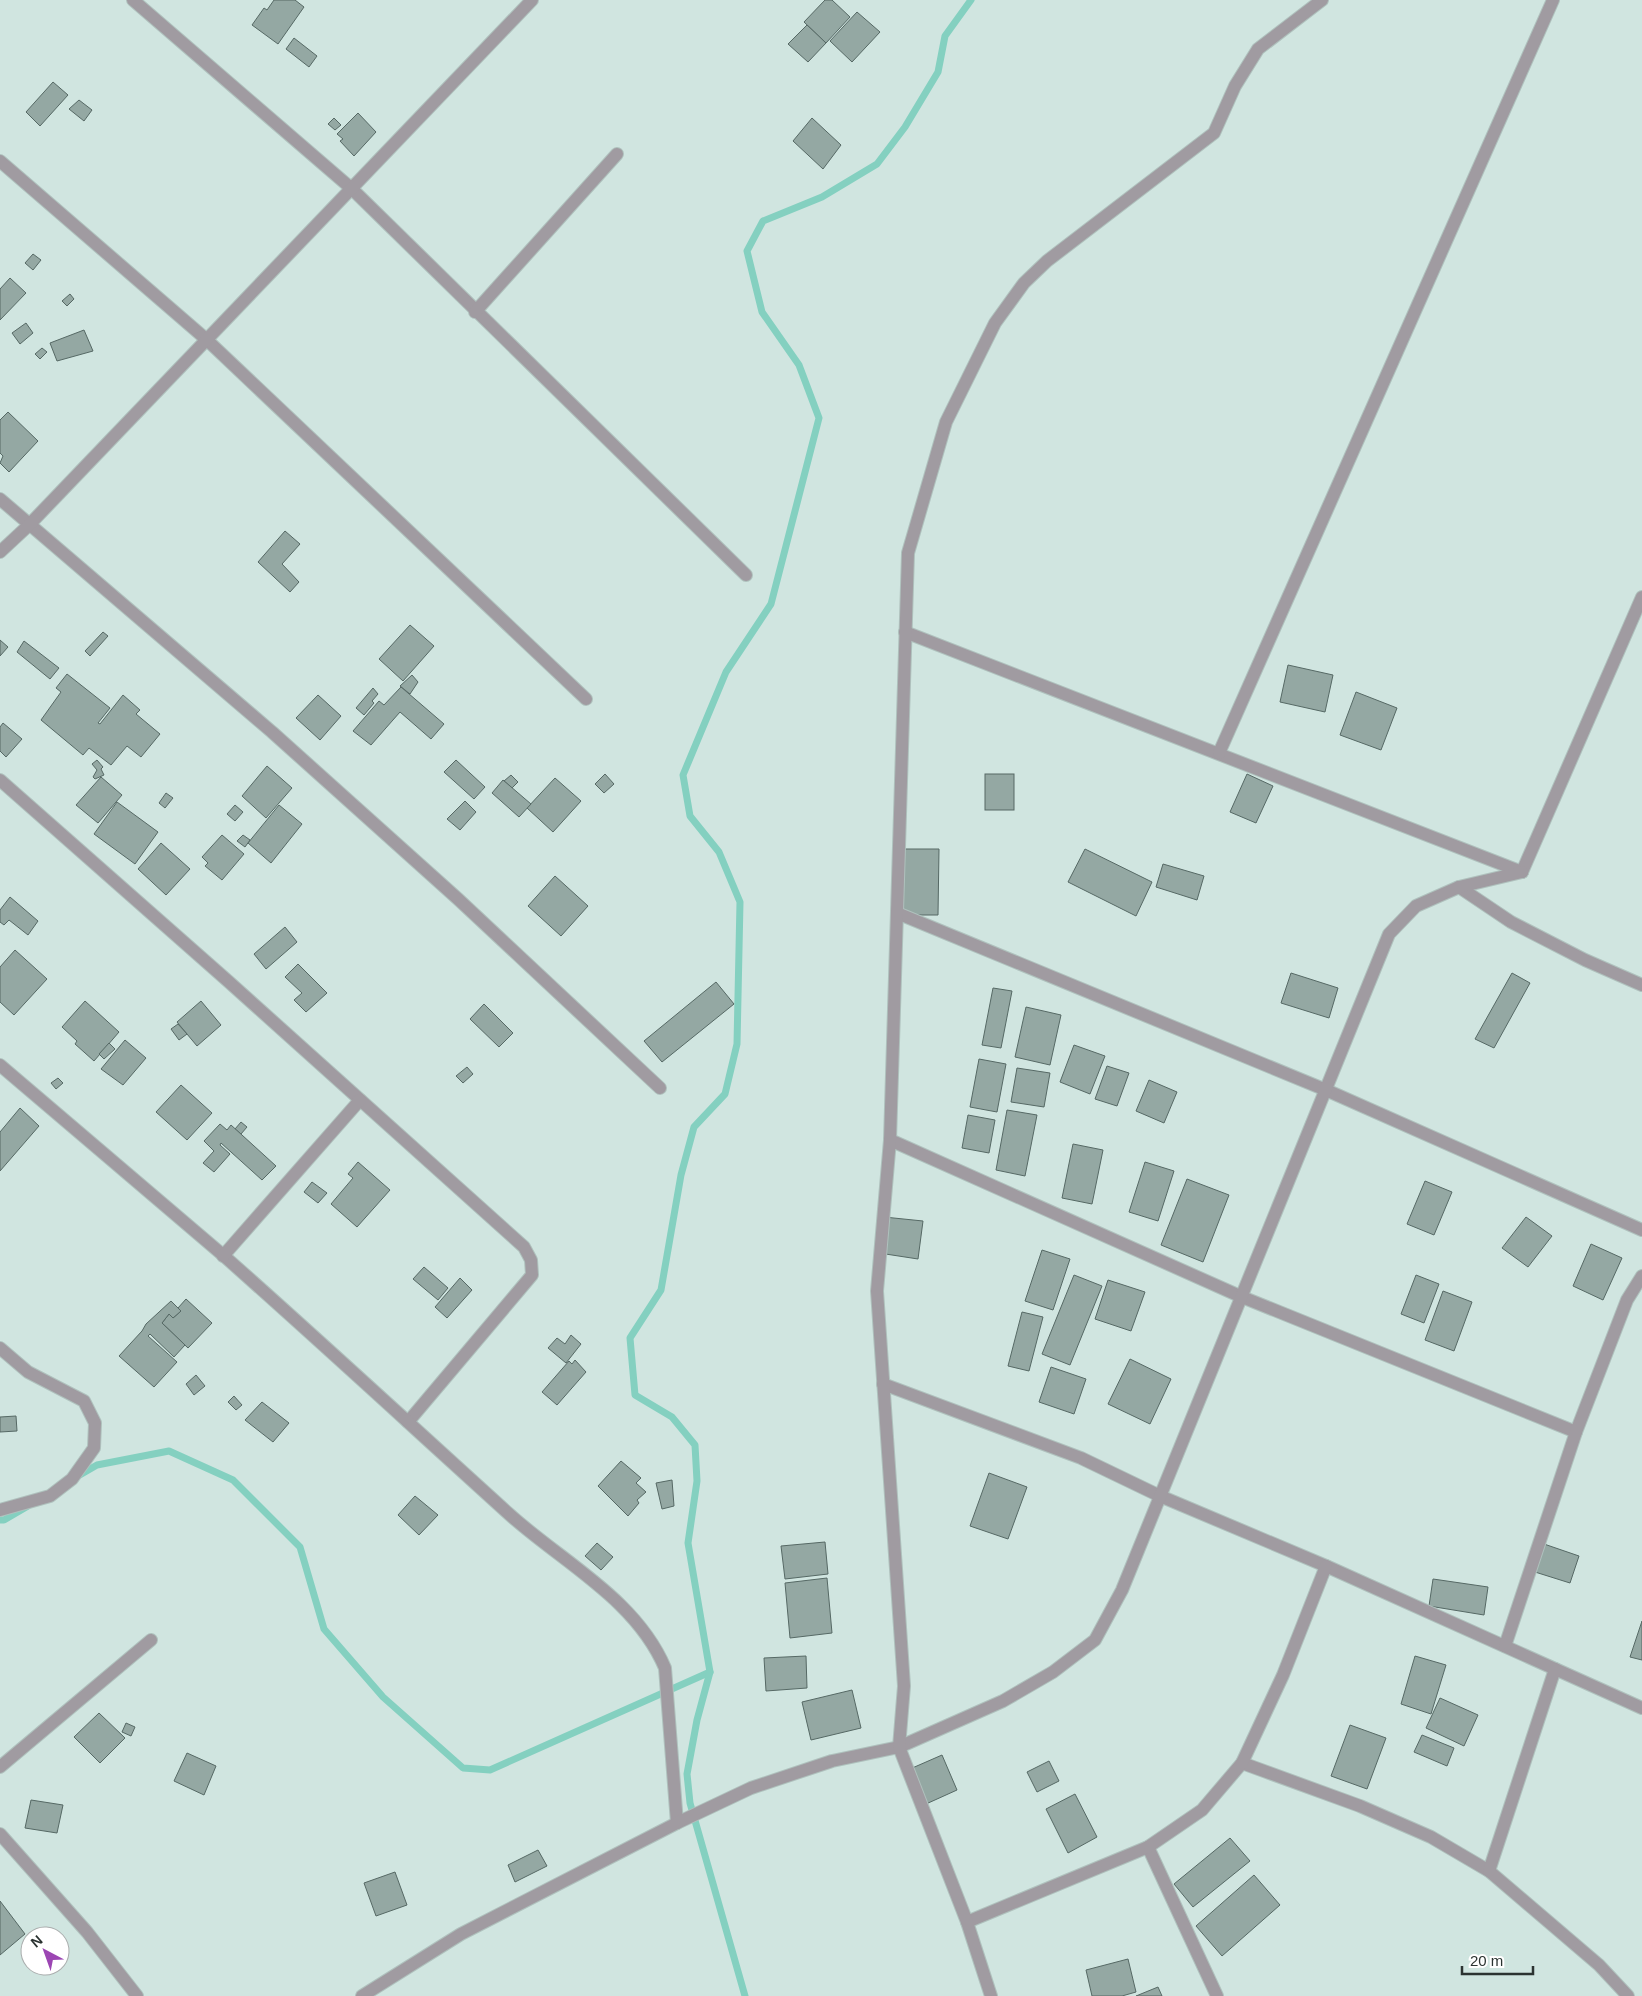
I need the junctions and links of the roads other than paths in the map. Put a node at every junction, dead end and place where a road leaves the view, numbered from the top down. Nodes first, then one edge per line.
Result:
1 (133, 0) edge
2 (532, 0) edge
3 (1322, 0) edge
4 (1553, 0) edge
5 (617, 154) dead end
6 (0, 161) edge
7 (352, 189) junction
8 (475, 312) junction
9 (207, 340) junction
10 (0, 499) edge
11 (29, 525) junction
12 (0, 552) edge
13 (746, 575) dead end
14 (1642, 597) edge
15 (905, 632) junction
16 (586, 699) dead end
17 (1220, 753) junction
18 (0, 780) edge
19 (1522, 872) junction
20 (1459, 887) junction
21 (897, 913) junction
22 (1642, 985) edge
23 (0, 1065) edge
24 (660, 1088) dead end
25 (1326, 1090) junction
26 (360, 1100) junction
27 (890, 1140) junction
28 (1642, 1230) edge
29 (223, 1256) junction
30 (1642, 1276) edge
31 (1242, 1297) junction
32 (0, 1348) edge
33 (883, 1384) junction
34 (408, 1422) junction
35 (1576, 1432) junction
36 (1160, 1496) junction
37 (0, 1510) edge
38 (1326, 1566) junction
39 (151, 1640) dead end
40 (1505, 1646) junction
41 (1555, 1669) junction
42 (1642, 1708) edge
43 (900, 1747) junction
44 (1242, 1763) junction
45 (0, 1767) edge
46 (677, 1823) junction
47 (0, 1834) edge
48 (1148, 1848) junction
49 (1489, 1871) junction
50 (967, 1922) junction
51 (365, 1995) edge
52 (137, 1996) edge
53 (991, 1996) edge
54 (1217, 1996) edge
55 (1628, 1996) edge

1 - 7 street
2 - 7 street
3 - 15 street
4 - 17 street
5 - 8 street
6 - 9 street
7 - 8 street
7 - 9 street
8 - 13 street
9 - 11 street
9 - 16 street
10 - 11 street
11 - 12 street
11 - 24 street
14 - 19 street
15 - 17 street
15 - 21 street
17 - 19 street
18 - 26 street
19 - 20 street
20 - 22 street
20 - 25 street
21 - 25 street
21 - 27 street
23 - 29 street
25 - 28 street
25 - 31 street
26 - 29 street
26 - 34 street
27 - 31 street
27 - 33 street
29 - 34 street
30 - 35 street
31 - 35 street
31 - 36 street
32 - 37 street
33 - 36 street
33 - 43 street
34 - 46 street
35 - 40 street
36 - 38 street
36 - 43 street
38 - 40 street
38 - 44 street
39 - 45 street
40 - 41 street
41 - 42 street
41 - 49 street
43 - 46 street
43 - 50 street
44 - 48 street
44 - 49 street
46 - 51 street
47 - 52 street
48 - 50 street
48 - 54 street
49 - 55 street
50 - 53 street

